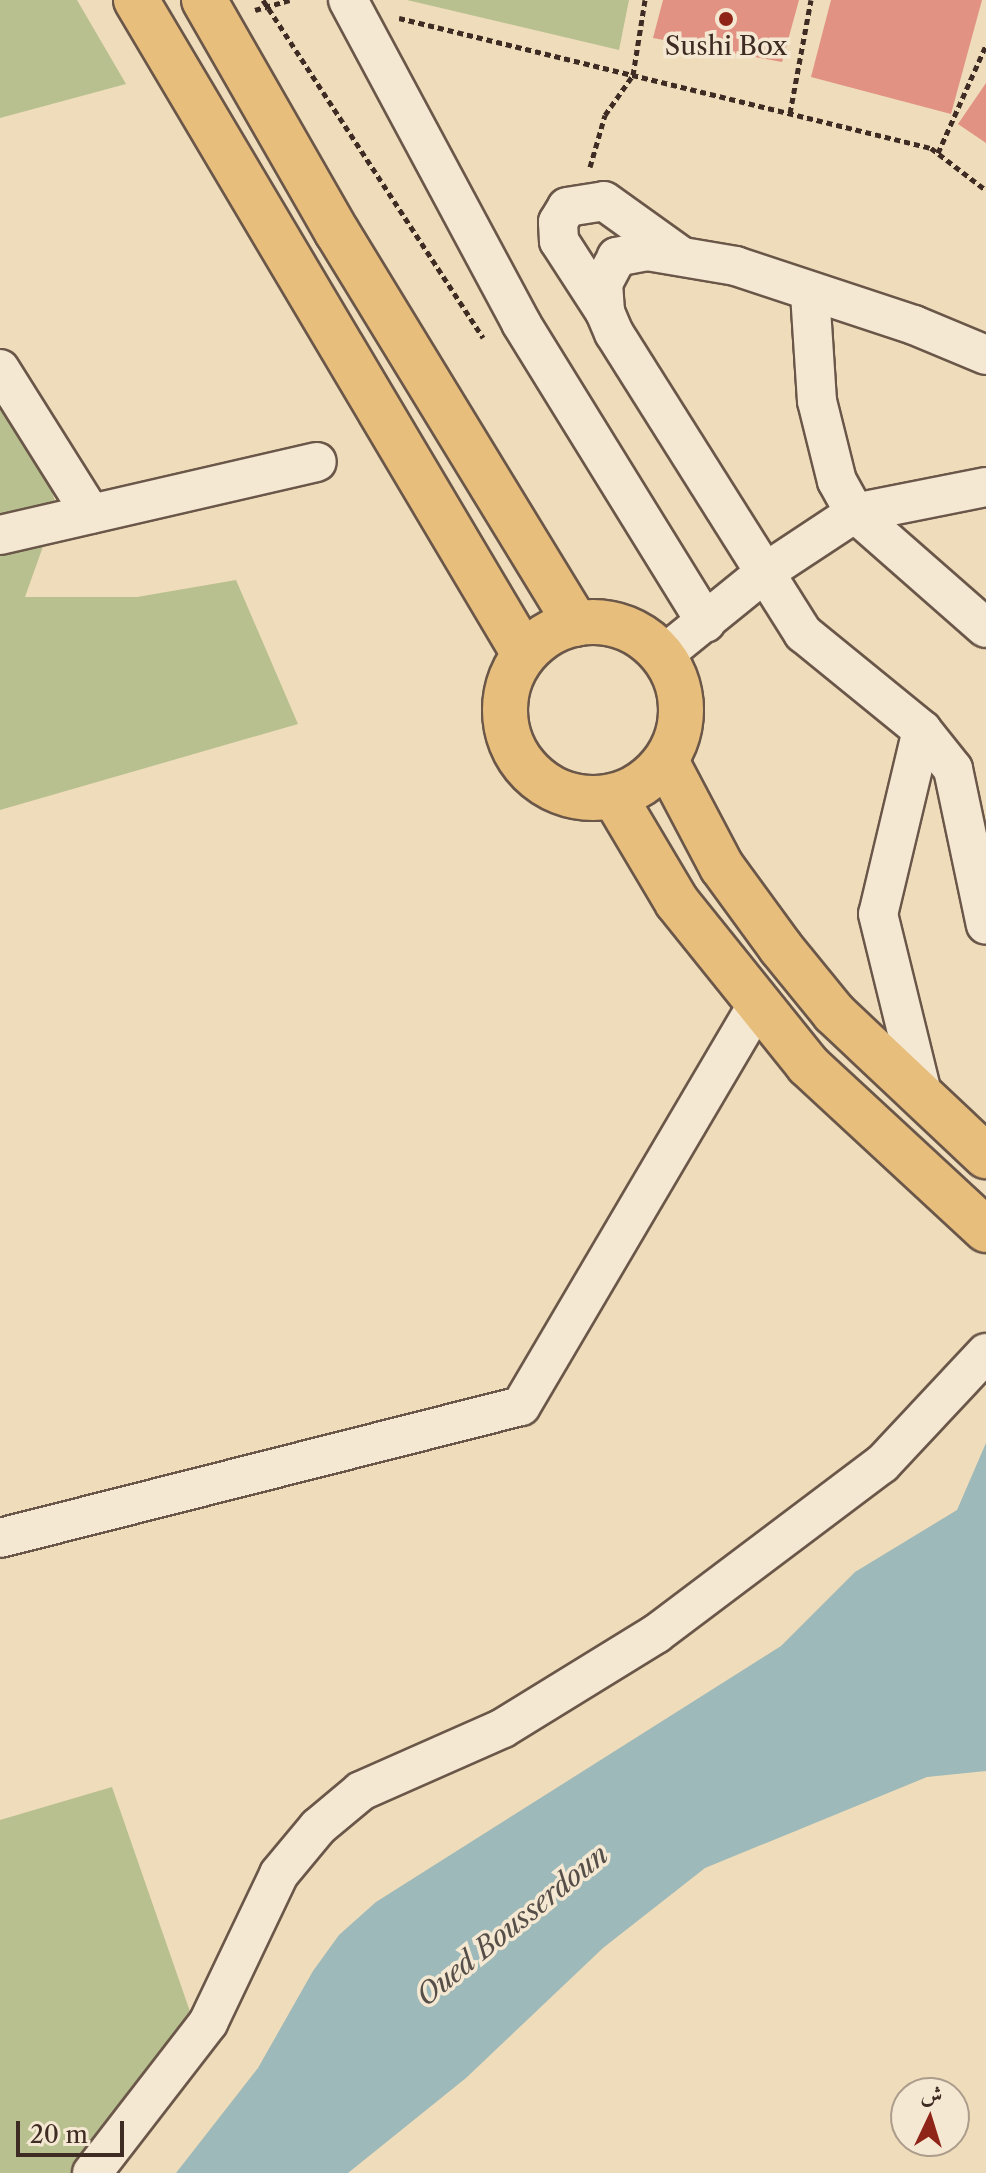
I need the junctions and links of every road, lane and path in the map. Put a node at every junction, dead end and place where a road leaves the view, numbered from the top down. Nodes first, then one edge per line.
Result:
1 (136, 0) edge
2 (204, 0) edge
3 (645, 0) edge
4 (811, 0) edge
5 (349, 3) edge
6 (986, 45) edge
7 (633, 75) junction
8 (790, 113) junction
9 (938, 153) junction
10 (986, 190) edge
11 (580, 203) junction
12 (687, 259) junction
13 (810, 293) junction
14 (605, 312) junction
15 (986, 355) edge
16 (0, 369) edge
17 (317, 462) dead end
18 (986, 487) edge
19 (855, 513) junction
20 (91, 514) junction
21 (0, 535) edge
22 (767, 571) junction
23 (706, 622) junction
24 (576, 624) junction
25 (986, 628) edge
26 (524, 654) junction
27 (662, 656) junction
28 (922, 730) junction
29 (666, 761) junction
30 (614, 796) junction
31 (984, 912) edge
32 (757, 1005) junction
33 (923, 1097) junction
34 (986, 1156) edge
35 (980, 1229) edge
36 (986, 1353) edge
37 (0, 1538) edge
38 (92, 2173) edge

1 - 26 main road
2 - 24 main road
3 - 7 path
4 - 8 path
5 - 7 path
5 - 23 street
6 - 9 path
7 - 8 path
7 - 11 path
8 - 9 path
9 - 10 path
11 - 12 street
11 - 14 street
12 - 13 street
12 - 14 street
13 - 15 street
13 - 19 street
14 - 22 street
16 - 20 street
17 - 20 street
18 - 19 street
19 - 22 street
19 - 25 street
20 - 21 street
22 - 23 street
22 - 28 street
23 - 27 street
24 - 26 main road
24 - 27 main road
26 - 30 main road
27 - 29 main road
28 - 31 street
28 - 33 street
29 - 30 main road
29 - 33 main road
30 - 32 main road
32 - 35 main road
32 - 37 street
33 - 34 main road
36 - 38 street

